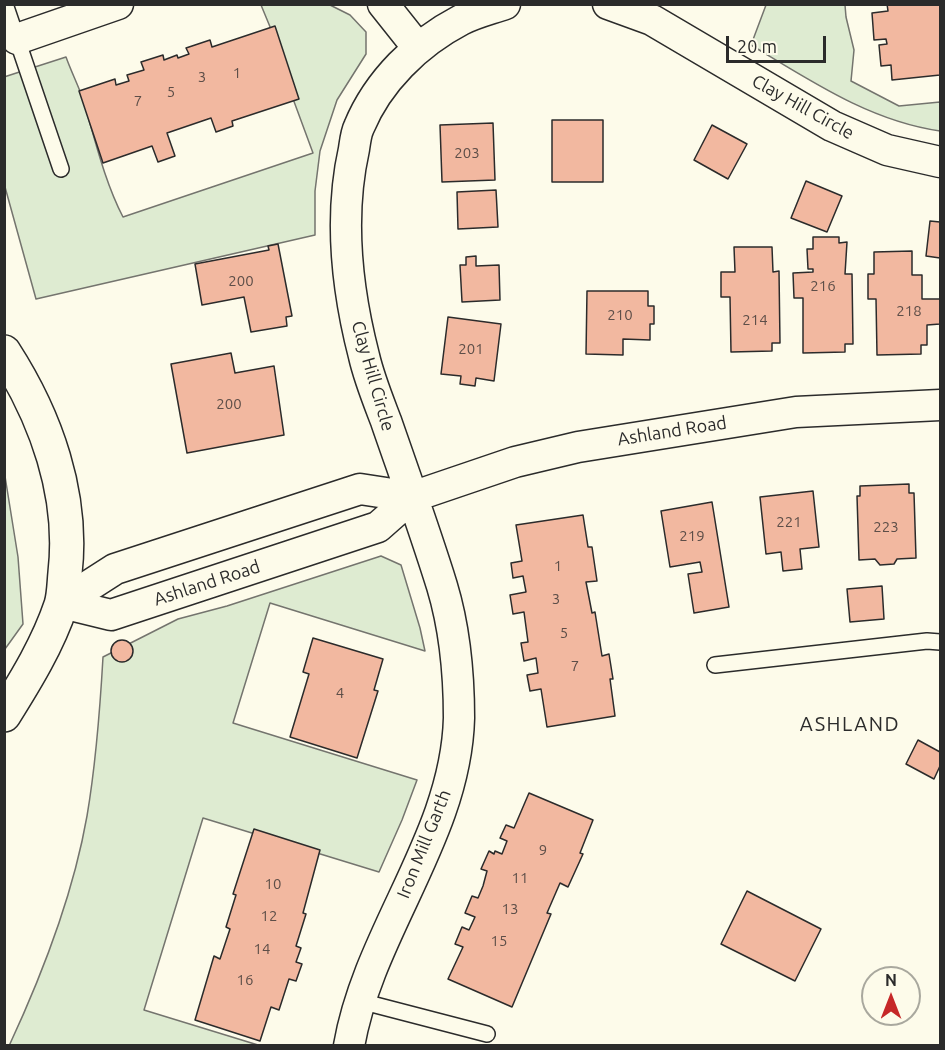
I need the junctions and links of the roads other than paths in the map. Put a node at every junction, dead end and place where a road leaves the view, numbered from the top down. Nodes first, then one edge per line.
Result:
1 (5, 4) edge
2 (118, 4) edge
3 (383, 4) edge
4 (505, 4) edge
5 (608, 4) edge
6 (17, 39) junction
7 (418, 48) junction
8 (940, 162) edge
9 (61, 169) dead end
10 (4, 352) edge
11 (940, 405) edge
12 (412, 497) junction
13 (62, 603) junction
14 (940, 642) edge
15 (716, 665) dead end
16 (4, 715) edge
17 (360, 1001) junction
18 (488, 1034) dead end
19 (350, 1046) edge

1 - 6 lane
2 - 6 street
3 - 7 street
4 - 7 street, Clay Hill Circle
5 - 8 street, Clay Hill Circle
6 - 9 lane
7 - 12 street, Clay Hill Circle
10 - 13 main road
11 - 12 street, Ashland Road
12 - 13 street, Ashland Road
12 - 13 street, Ashland Road
12 - 17 street, Iron Mill Garth
13 - 16 main road
14 - 15 lane
17 - 18 lane
17 - 19 street, Iron Mill Garth

